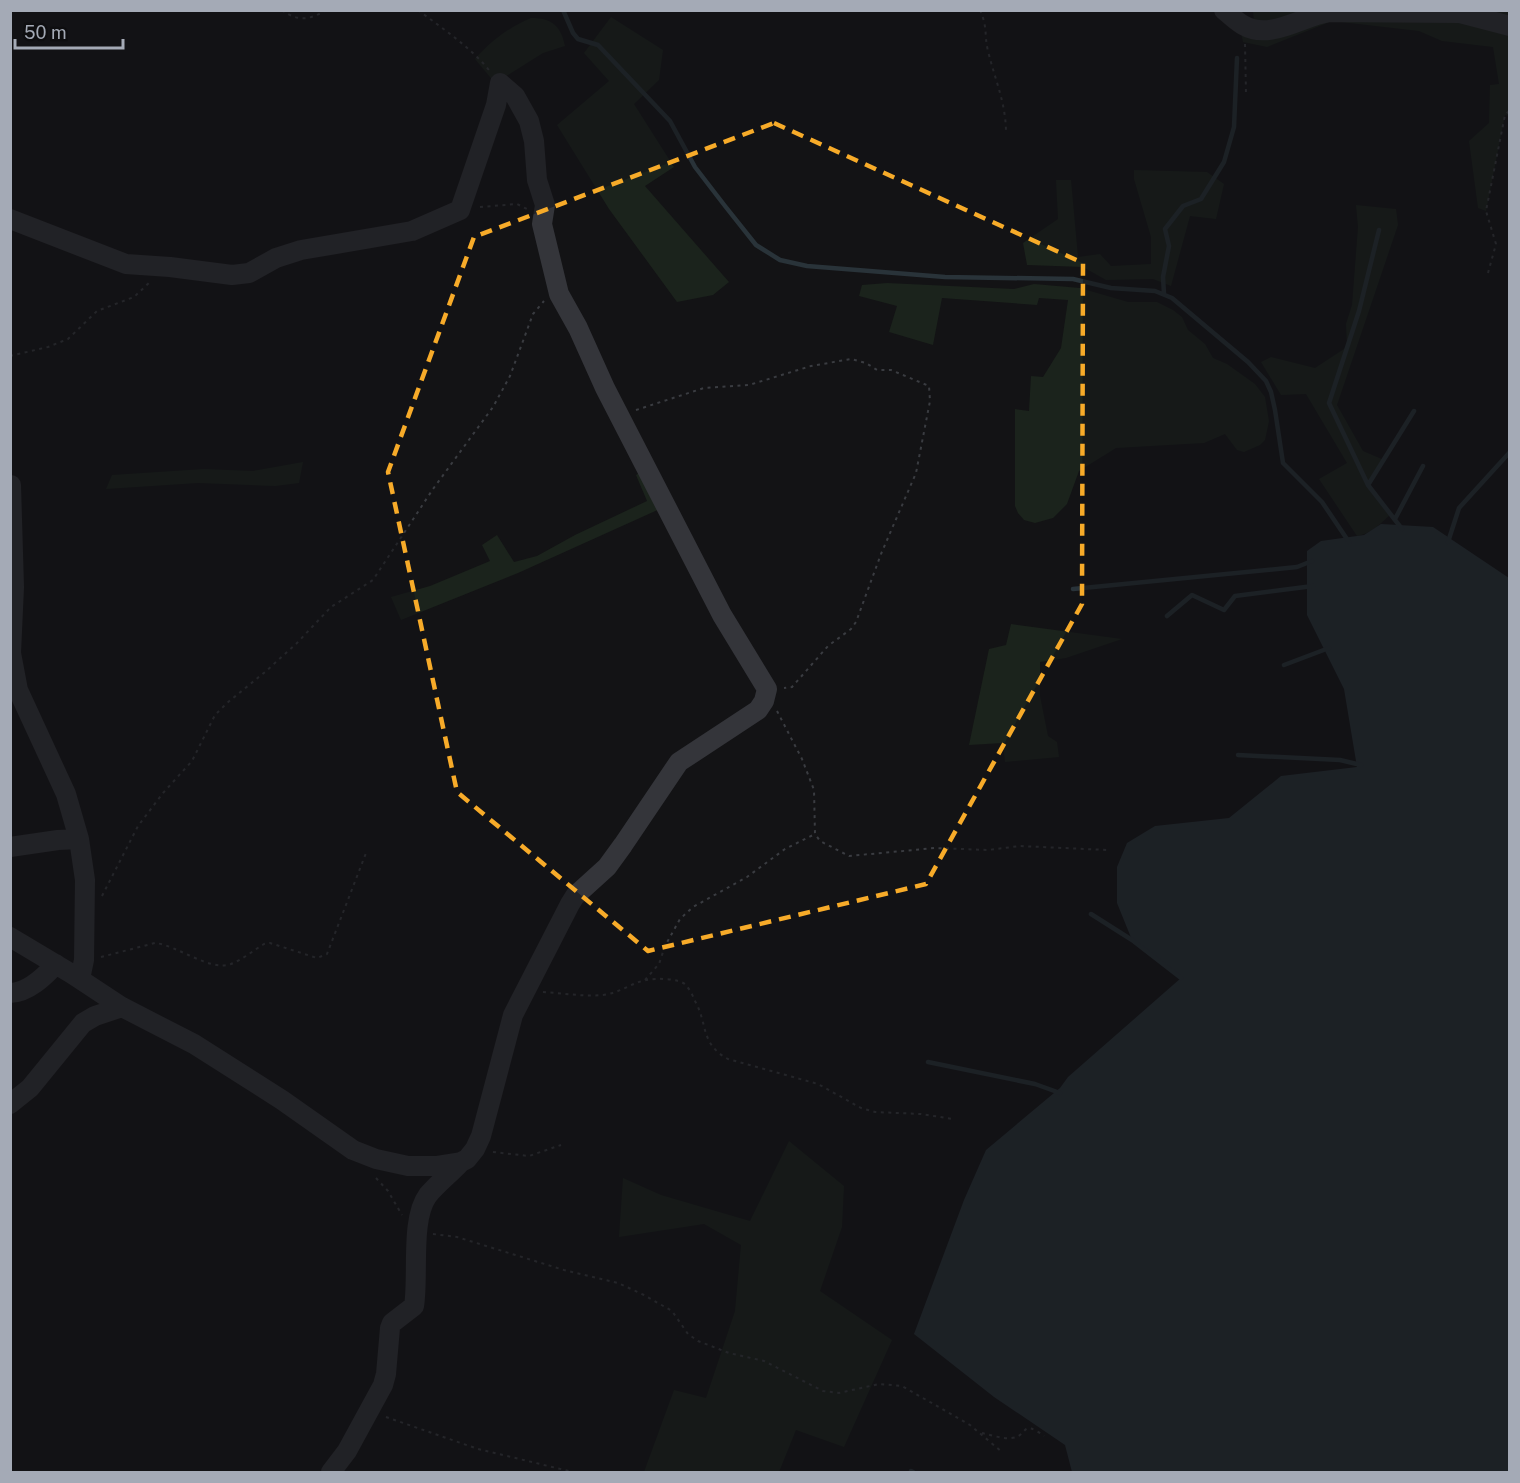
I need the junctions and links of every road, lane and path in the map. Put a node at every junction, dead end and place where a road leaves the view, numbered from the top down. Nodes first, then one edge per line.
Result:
1 (282, 10) edge
2 (326, 10) edge
3 (418, 10) edge
4 (980, 10) edge
5 (1224, 10) edge
6 (1244, 26) junction
7 (1509, 26) edge
8 (500, 82) junction
9 (1246, 93) dead end
10 (1509, 110) edge
11 (1006, 133) dead end
12 (460, 210) junction
13 (10, 219) edge
14 (542, 224) junction
15 (170, 267) junction
16 (1488, 273) dead end
17 (556, 287) junction
18 (10, 356) edge
19 (620, 416) junction
20 (11, 485) edge
21 (766, 690) junction
22 (815, 834) junction
23 (79, 839) junction
24 (10, 847) edge
25 (1107, 850) dead end
26 (366, 853) dead end
27 (100, 900) dead end
28 (10, 938) edge
29 (56, 964) junction
30 (82, 969) junction
31 (645, 980) junction
32 (525, 990) junction
33 (10, 993) edge
34 (122, 1007) junction
35 (12, 1100) edge
36 (953, 1119) dead end
37 (561, 1145) dead end
38 (468, 1156) junction
39 (537, 1260) dead end
40 (369, 1412) junction
41 (979, 1433) junction
42 (1044, 1436) dead end
43 (1002, 1452) dead end
44 (332, 1473) edge
45 (573, 1473) edge

1 - 2 path
3 - 8 path
4 - 11 path
5 - 6 street
6 - 7 street
6 - 9 path
8 - 12 street
8 - 14 street
10 - 16 path
12 - 14 path
12 - 15 street
13 - 15 street
14 - 17 street
15 - 18 path
17 - 19 street
17 - 27 path
19 - 21 street
19 - 21 path
20 - 23 street
21 - 22 path
21 - 32 street
22 - 25 path
22 - 31 path
23 - 24 street
23 - 30 street
26 - 30 path
28 - 29 street
29 - 30 street
29 - 33 street
30 - 34 street
31 - 32 path
31 - 36 path
32 - 38 street
34 - 35 street
34 - 38 street
37 - 38 path
38 - 40 street
39 - 41 path
40 - 44 street
40 - 45 path
41 - 42 path
41 - 43 path

